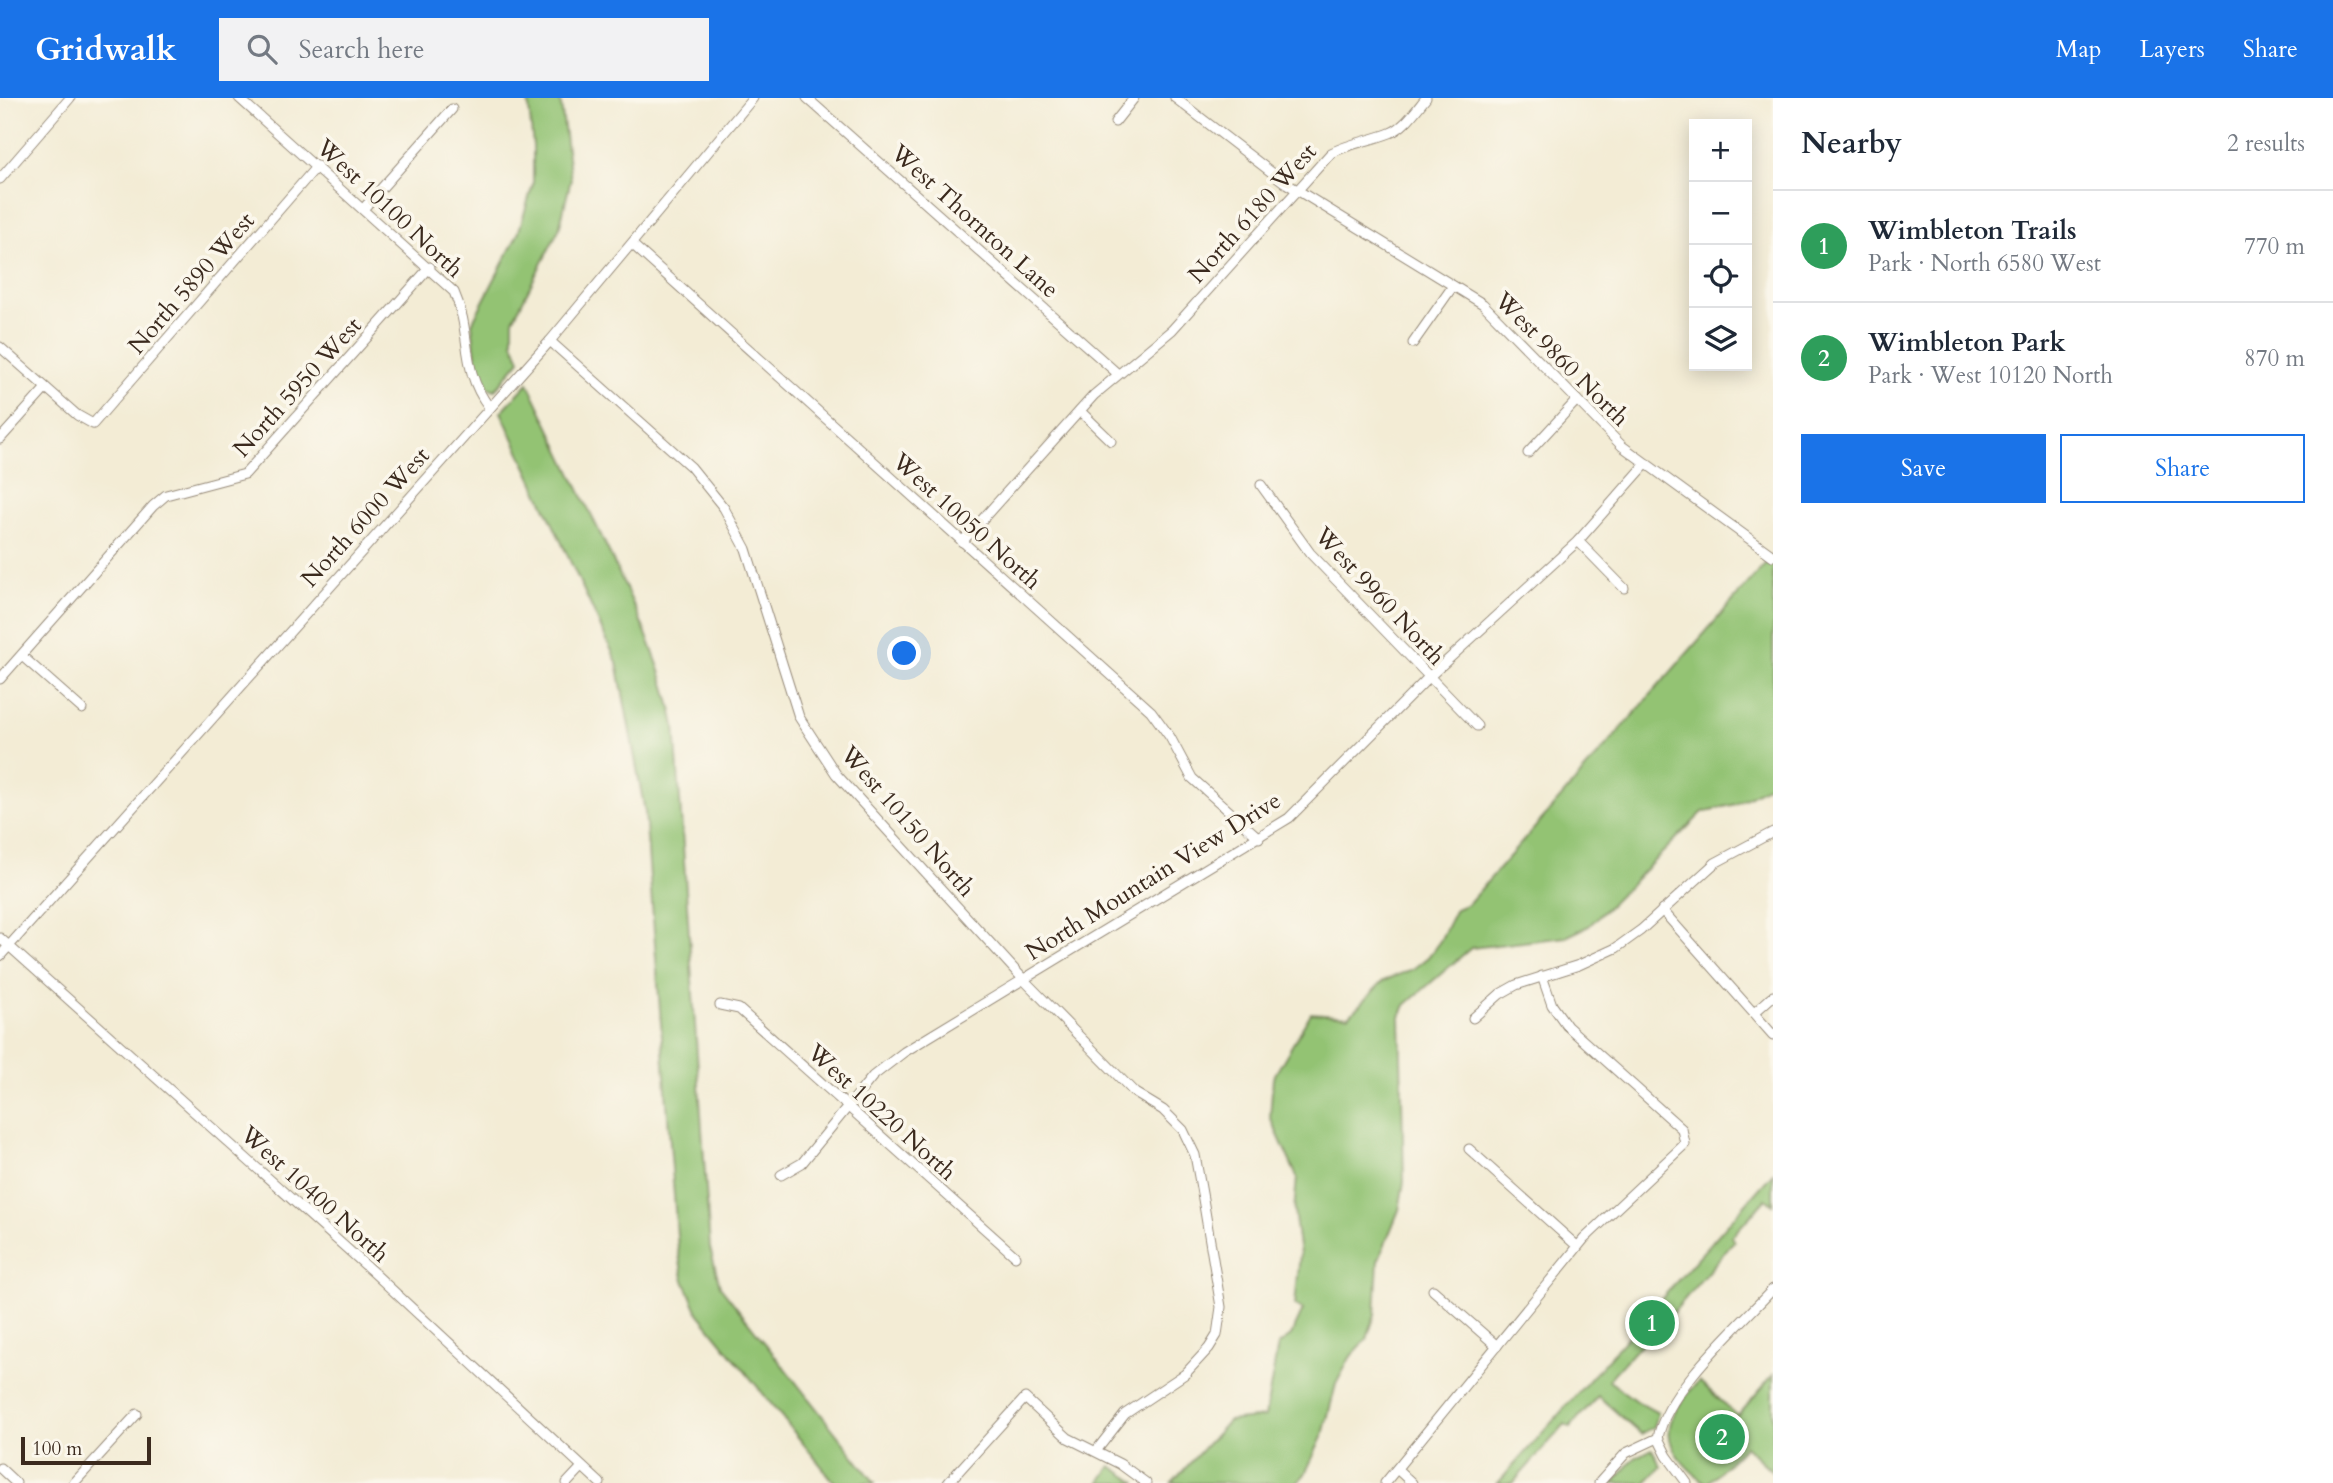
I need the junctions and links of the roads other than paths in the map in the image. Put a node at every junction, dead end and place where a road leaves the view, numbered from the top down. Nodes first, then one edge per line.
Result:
1 (70, 98) edge
2 (240, 98) edge
3 (753, 98) edge
4 (807, 98) edge
5 (1134, 98) edge
6 (1175, 98) edge
7 (1426, 98) edge
8 (452, 109) dead end
9 (1115, 122) dead end
10 (317, 166) junction
11 (0, 179) edge
12 (1296, 190) junction
13 (364, 208) junction
14 (633, 245) junction
15 (430, 267) junction
16 (1454, 286) junction
17 (550, 341) junction
18 (1413, 343) dead end
19 (0, 347) edge
20 (1118, 374) junction
21 (46, 388) junction
22 (1577, 400) junction
23 (489, 407) junction
24 (1080, 411) junction
25 (0, 439) edge
26 (1111, 441) dead end
27 (1528, 453) dead end
28 (1646, 464) junction
29 (1261, 485) dead end
30 (1578, 541) junction
31 (962, 542) junction
32 (1773, 556) edge
33 (1624, 588) dead end
34 (22, 656) junction
35 (1429, 677) junction
36 (0, 679) edge
37 (82, 709) dead end
38 (1477, 726) dead end
39 (1773, 832) edge
40 (1259, 838) junction
41 (1662, 910) junction
42 (0, 938) edge
43 (8, 946) junction
44 (0, 956) edge
45 (1542, 976) junction
46 (1024, 979) junction
47 (1773, 996) edge
48 (720, 1005) dead end
49 (1754, 1013) junction
50 (1473, 1018) dead end
51 (1773, 1035) edge
52 (848, 1108) junction
53 (1469, 1149) dead end
54 (781, 1175) dead end
55 (1577, 1246) junction
56 (1015, 1256) dead end
57 (1773, 1289) edge
58 (1433, 1290) dead end
59 (1497, 1346) junction
60 (137, 1414) dead end
61 (1658, 1438) junction
62 (1096, 1451) junction
63 (582, 1467) junction
64 (0, 1468) edge
65 (1397, 1469) junction
66 (16, 1483) edge
67 (74, 1483) edge
68 (567, 1483) edge
69 (600, 1483) edge
70 (948, 1483) edge
71 (1146, 1483) edge
72 (1385, 1483) edge
73 (1412, 1483) edge
74 (1599, 1483) edge
75 (1687, 1483) edge

1 - 11 street
2 - 10 street, West 10100 North
3 - 14 street, North 6000 West
4 - 20 street, West Thornton Lane
5 - 9 street
6 - 12 street, West 9860 North
7 - 12 street, North 6180 West
8 - 13 street
10 - 13 street, West 10100 North
10 - 21 street, North 5890 West
12 - 16 street, West 9860 North
12 - 20 street, North 6180 West
13 - 15 street, West 10100 North
14 - 17 street, North 6000 West
14 - 31 street, West 10050 North
15 - 23 street, West 10100 North
15 - 34 street, North 5950 West
16 - 18 street
16 - 22 street, West 9860 North
17 - 23 street, North 6000 West
17 - 46 street, West 10150 North
19 - 21 street
20 - 24 street, North 6180 West
21 - 25 street
22 - 27 street
22 - 28 street, West 9860 North
23 - 43 street, North 6000 West
24 - 26 street
24 - 31 street, North 6180 West
28 - 30 street, North Mountain View Drive
28 - 32 street, West 9860 North
29 - 35 street, West 9960 North
30 - 33 street
30 - 35 street, North Mountain View Drive
31 - 40 street, West 10050 North
34 - 36 street, North 5950 West
34 - 37 street
35 - 38 street, West 9960 North
35 - 40 street, North Mountain View Drive
39 - 41 street
40 - 46 street, North Mountain View Drive
41 - 45 street
41 - 49 street
42 - 43 street, West 10400 North
43 - 44 street, North 6000 West
43 - 63 street, West 10400 North
45 - 50 street
45 - 55 street
46 - 52 street, North Mountain View Drive
46 - 62 street, West 10150 North
47 - 49 street
48 - 52 street, West 10220 North
49 - 51 street
52 - 54 street, North Mountain View Drive
52 - 56 street, West 10220 North
53 - 55 street
55 - 59 street
57 - 61 street
58 - 59 street
59 - 65 street
60 - 67 street
61 - 74 street
61 - 75 street
62 - 70 street
62 - 71 street
63 - 68 street
63 - 69 street, West 10400 North
64 - 66 street
65 - 72 street
65 - 73 street

